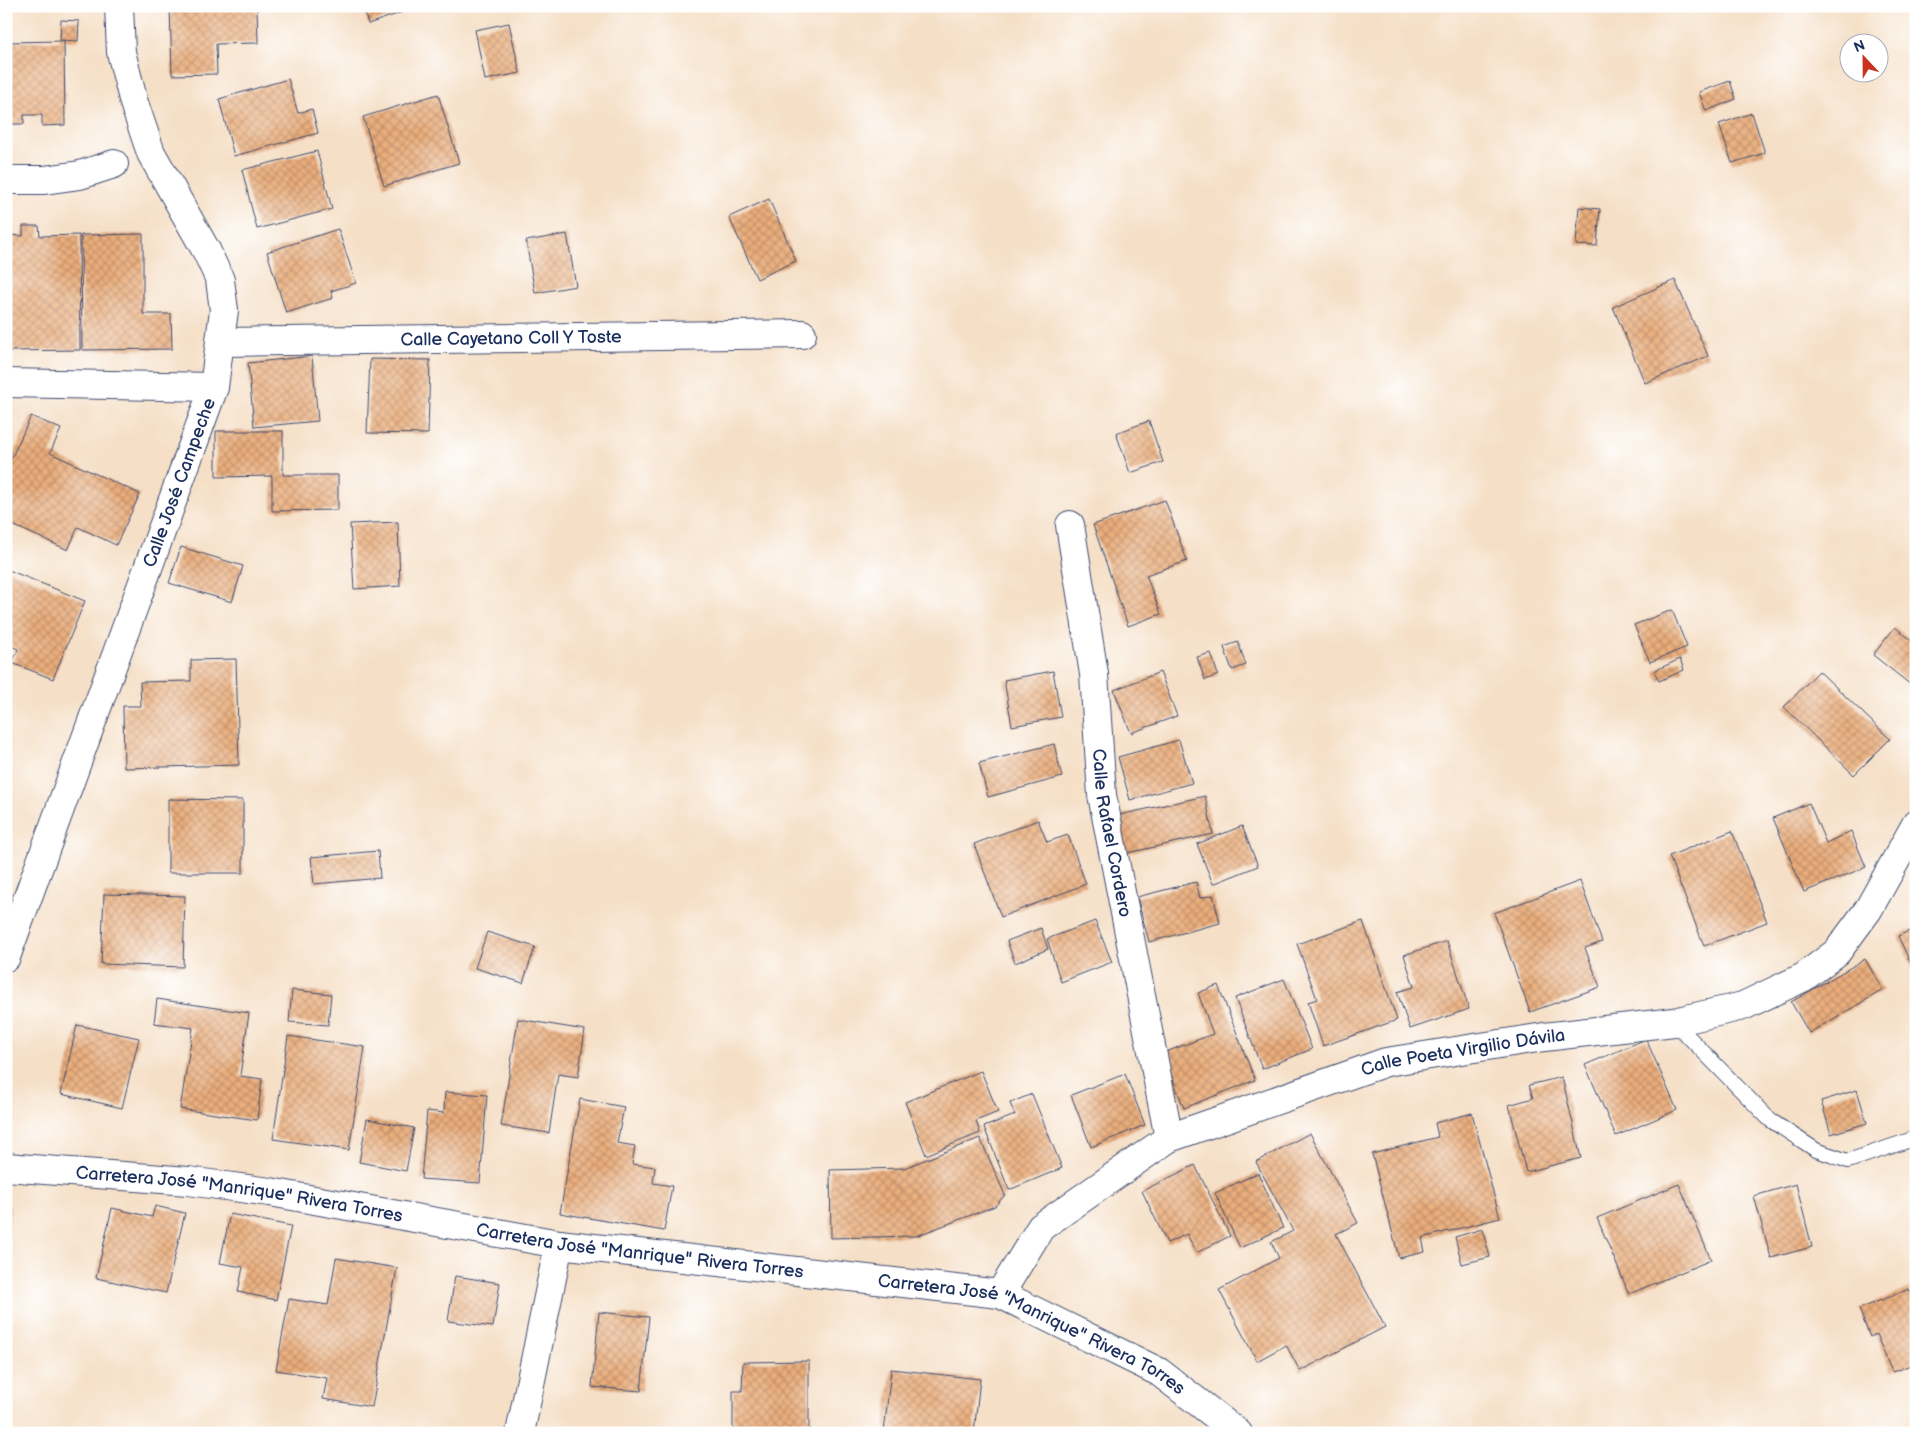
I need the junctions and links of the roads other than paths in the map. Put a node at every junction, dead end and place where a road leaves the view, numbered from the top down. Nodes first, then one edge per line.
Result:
1 (119, 6) edge
2 (114, 164) dead end
3 (6, 180) edge
4 (802, 334) dead end
5 (220, 342) junction
6 (6, 382) edge
7 (214, 387) junction
8 (1070, 525) dead end
9 (1916, 824) edge
10 (6, 957) edge
11 (1674, 1022) junction
12 (1170, 1138) junction
13 (1916, 1138) edge
14 (6, 1167) edge
15 (559, 1244) junction
16 (1000, 1294) junction
17 (520, 1433) edge
18 (1238, 1433) edge

1 - 5 street, Calle José Campeche
2 - 3 street
4 - 5 street, Calle Cayetano Coll Y Toste
5 - 7 street, Calle José Campeche
6 - 7 street
7 - 10 street, Calle José Campeche
8 - 12 street, Calle Rafael Cordero
9 - 11 street, Calle Poeta Virgilio Dávila
11 - 12 street, Calle Poeta Virgilio Dávila
11 - 13 lane
12 - 16 street, Calle Poeta Virgilio Dávila
14 - 15 street, Carretera José "Manrique" Rivera Torres
15 - 16 street, Carretera José "Manrique" Rivera Torres
15 - 17 street
16 - 18 street, Carretera José "Manrique" Rivera Torres

